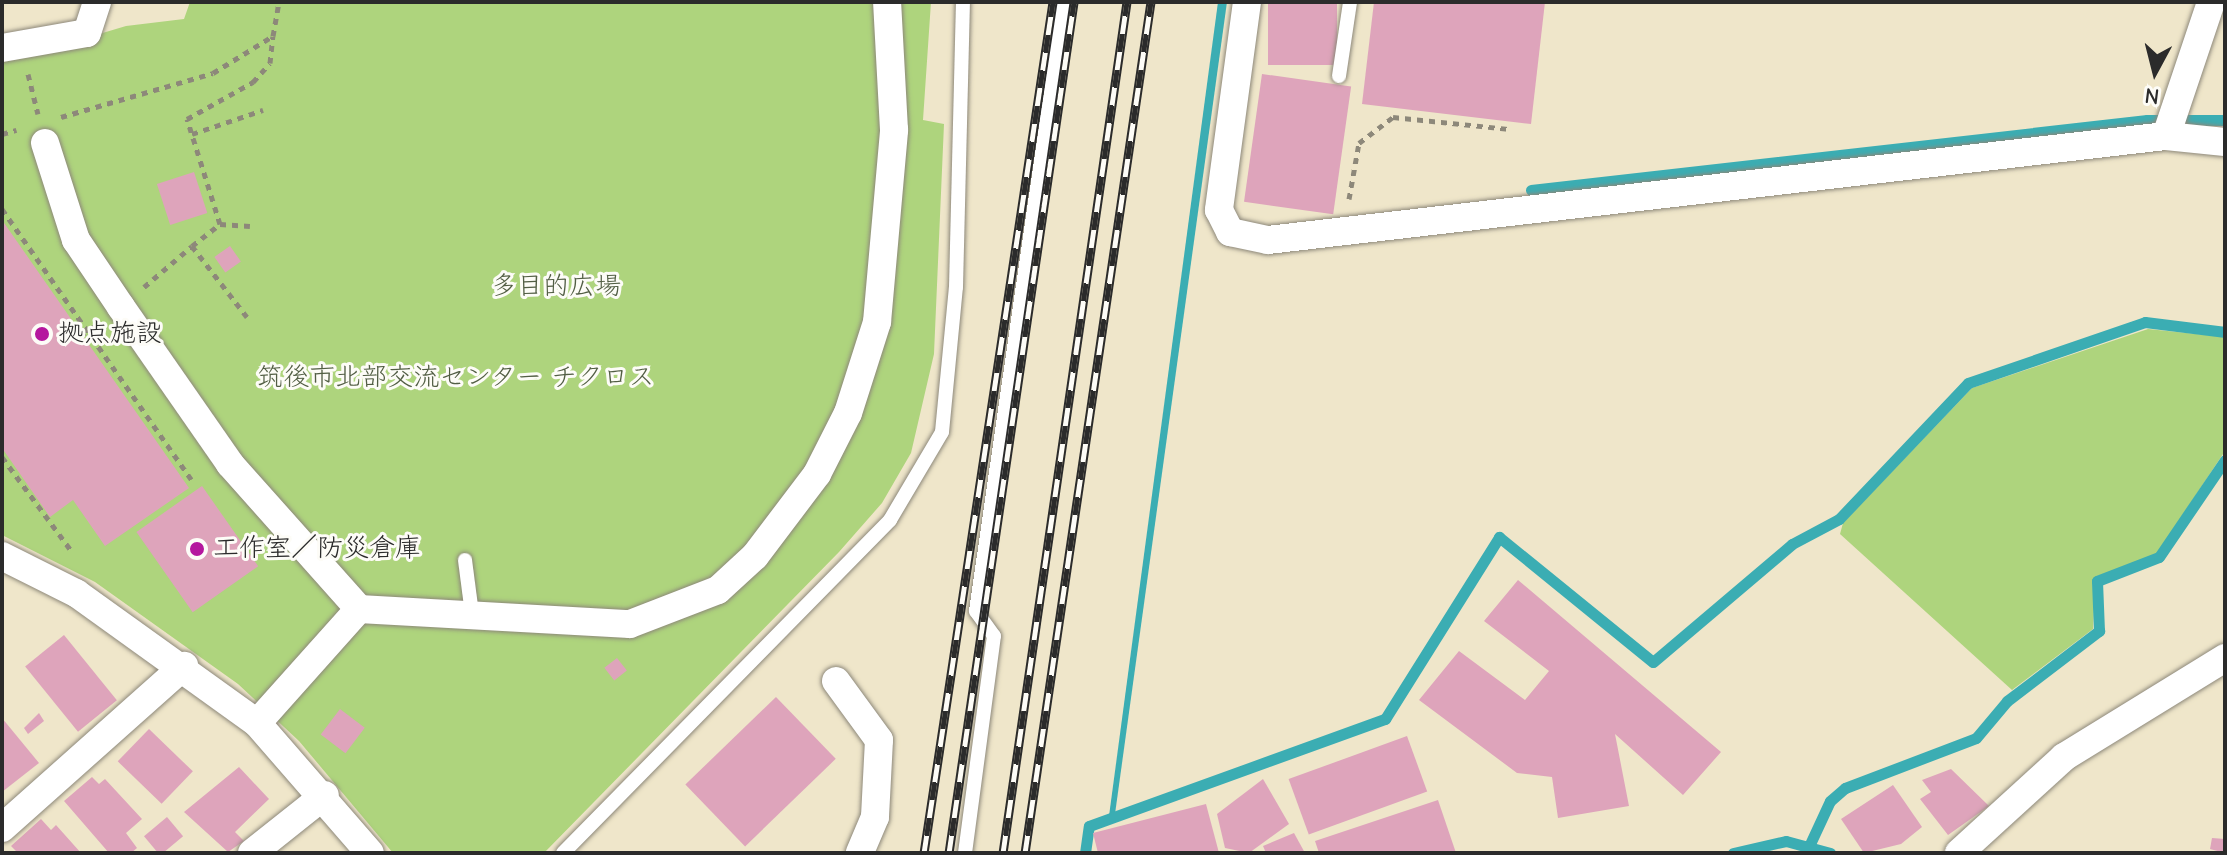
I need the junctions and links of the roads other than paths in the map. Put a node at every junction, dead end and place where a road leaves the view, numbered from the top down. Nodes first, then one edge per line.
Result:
1 (97, 2) edge
2 (887, 2) edge
3 (963, 2) edge
4 (1064, 2) edge
5 (1247, 2) edge
6 (1350, 2) edge
7 (2211, 2) edge
8 (11, 46) edge
9 (1339, 76) dead end
10 (42, 133) road end
11 (2166, 136) junction
12 (2225, 142) edge
13 (2, 556) edge
14 (465, 560) dead end
15 (359, 609) junction
16 (472, 614) junction
17 (2225, 658) edge
18 (184, 666) junction
19 (836, 681) dead end
20 (257, 723) junction
21 (325, 795) junction
22 (2, 828) edge
23 (252, 853) edge
24 (370, 853) edge
25 (563, 853) edge
26 (860, 853) edge
27 (965, 853) edge
28 (1959, 853) edge

1 - 8 street
2 - 16 street
3 - 25 lane
4 - 27 lane
5 - 11 street
6 - 9 lane
7 - 11 street
10 - 15 street
11 - 12 street
13 - 18 street
14 - 16 lane
15 - 16 street
15 - 20 street
17 - 28 street
18 - 20 street
18 - 22 street
19 - 26 street
20 - 21 street
21 - 23 street
21 - 24 street

